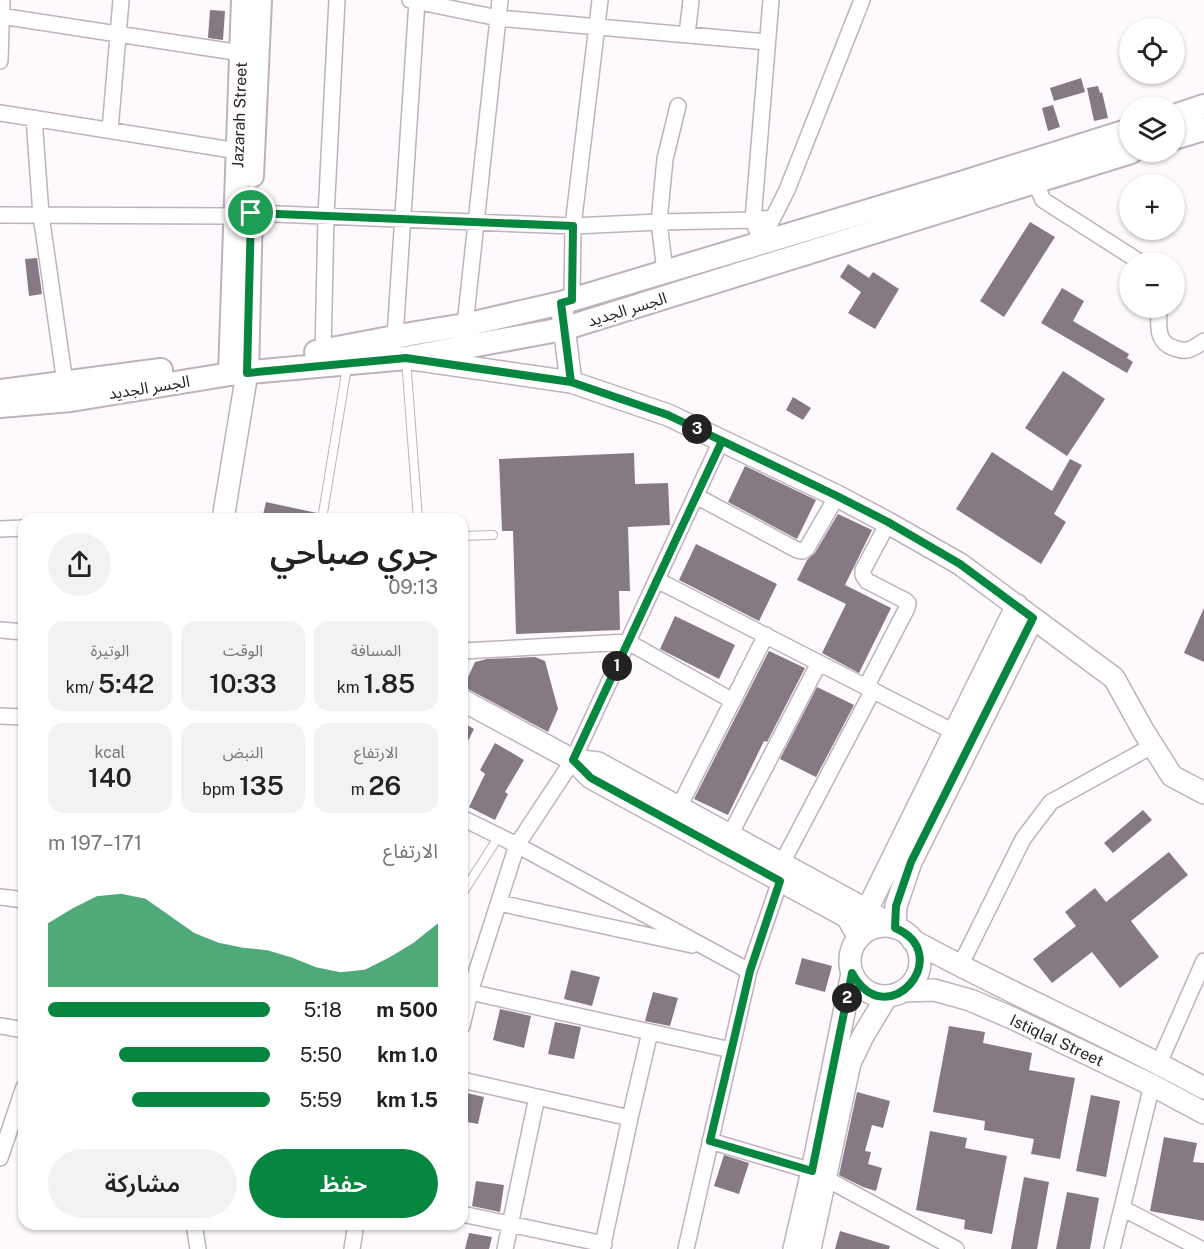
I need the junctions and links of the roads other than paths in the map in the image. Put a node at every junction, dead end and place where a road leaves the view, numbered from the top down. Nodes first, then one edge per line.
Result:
1 (2, 0) edge
2 (121, 0) edge
3 (243, 0) edge
4 (260, 0) edge
5 (337, 0) edge
6 (500, 0) edge
7 (600, 0) edge
8 (691, 0) edge
9 (771, 0) edge
10 (862, 0) edge
11 (414, 1) edge
12 (0, 16) edge
13 (498, 18) junction
14 (597, 27) junction
15 (117, 34) junction
16 (687, 35) junction
17 (767, 42) junction
18 (241, 53) junction
19 (0, 61) edge
20 (678, 106) dead end
21 (1204, 106) edge
22 (1185, 112) edge
23 (0, 113) edge
24 (34, 118) junction
25 (1204, 129) edge
26 (110, 130) junction
27 (1119, 133) edge
28 (1185, 135) edge
29 (238, 151) junction
30 (1119, 156) edge
31 (1035, 182) junction
32 (0, 215) edge
33 (41, 215) junction
34 (243, 215) junction
35 (326, 216) junction
36 (773, 218) junction
37 (403, 219) junction
38 (753, 220) junction
39 (659, 222) junction
40 (476, 223) junction
41 (573, 226) junction
42 (760, 242) junction
43 (1124, 252) edge
44 (665, 272) junction
45 (566, 301) junction
46 (1159, 318) edge
47 (465, 325) junction
48 (563, 329) junction
49 (395, 337) junction
50 (1204, 341) edge
51 (323, 352) junction
52 (406, 358) junction
53 (348, 363) junction
54 (239, 367) junction
55 (571, 382) junction
56 (65, 383) junction
57 (0, 391) edge
58 (0, 405) edge
59 (722, 441) junction
60 (696, 496) junction
61 (837, 496) junction
62 (224, 513) edge
63 (322, 513) edge
64 (418, 513) edge
65 (888, 522) junction
66 (18, 528) edge
67 (0, 529) edge
68 (493, 535) dead end
69 (468, 536) edge
70 (657, 580) junction
71 (1017, 605) junction
72 (1033, 618) junction
73 (0, 630) edge
74 (18, 632) edge
75 (766, 635) junction
76 (628, 642) junction
77 (468, 651) edge
78 (819, 663) junction
79 (870, 688) junction
80 (733, 701) junction
81 (468, 703) edge
82 (0, 717) edge
83 (18, 717) edge
84 (954, 732) junction
85 (1152, 746) junction
86 (573, 760) junction
87 (1204, 793) edge
88 (679, 807) junction
89 (468, 821) edge
90 (730, 835) junction
91 (499, 836) junction
92 (517, 845) junction
93 (781, 872) junction
94 (468, 885) edge
95 (0, 897) edge
96 (18, 899) edge
97 (499, 903) junction
98 (867, 909) junction
99 (895, 928) junction
100 (859, 938) junction
101 (912, 940) junction
102 (710, 949) junction
103 (1204, 961) edge
104 (960, 966) junction
105 (750, 971) junction
106 (852, 973) junction
107 (468, 985) edge
108 (468, 990) edge
109 (895, 994) junction
110 (0, 1026) edge
111 (18, 1029) edge
112 (650, 1032) junction
113 (731, 1050) junction
114 (1159, 1063) junction
115 (468, 1081) edge
116 (1152, 1085) junction
117 (1204, 1088) edge
118 (537, 1097) junction
119 (18, 1105) edge
120 (1204, 1113) edge
121 (630, 1118) junction
122 (710, 1141) junction
123 (0, 1158) edge
124 (819, 1174) junction
125 (1122, 1208) junction
126 (468, 1215) edge
127 (511, 1224) junction
128 (195, 1230) edge
129 (355, 1230) edge
130 (928, 1234) junction
131 (603, 1246) edge
132 (198, 1249) edge
133 (352, 1249) edge
134 (506, 1249) edge
135 (686, 1249) edge
136 (794, 1249) edge
137 (810, 1249) edge
138 (924, 1249) edge
139 (956, 1249) edge
140 (1112, 1249) edge
141 (1201, 1249) edge

1 - 12 street
2 - 15 street
3 - 18 main road, Jazarah Street
4 - 34 main road, Jazarah Street
5 - 35 street
6 - 13 street
7 - 14 street
8 - 16 street
9 - 17 street
10 - 36 street
11 - 13 street
11 - 37 street
12 - 15 street
12 - 19 street
13 - 14 street
13 - 40 street
14 - 16 street
14 - 41 street
15 - 18 street
15 - 26 street
16 - 17 street
17 - 38 street
18 - 29 main road, Jazarah Street
20 - 39 street
21 - 22 main road
23 - 24 street
24 - 26 street
24 - 33 street
25 - 28 main road
26 - 29 street
27 - 42 main road, الجسر الجديد
29 - 34 main road, Jazarah Street
30 - 31 main road, الجسر الجديد
31 - 43 street
31 - 48 main road, الجسر الجديد
32 - 33 street
33 - 34 street
33 - 56 street
34 - 35 street
34 - 54 main road, Jazarah Street
35 - 37 street
35 - 51 street
36 - 38 street
36 - 42 street
37 - 40 street
37 - 49 street
38 - 39 street
38 - 42 street
39 - 41 street
39 - 44 street
40 - 41 street
40 - 47 street
41 - 45 street
42 - 44 main road, الجسر الجديد
44 - 45 main road, الجسر الجديد
45 - 47 main road, الجسر الجديد
45 - 48 street
46 - 50 street
47 - 49 main road, الجسر الجديد
48 - 52 main road, الجسر الجديد
48 - 55 street
49 - 51 main road, الجسر الجديد
51 - 54 main road, الجسر الجديد
52 - 53 main road, الجسر الجديد
52 - 55 street
52 - 64 lane
53 - 54 main road, الجسر الجديد
53 - 63 lane
54 - 56 main road, الجسر الجديد
54 - 58 main road, الجسر الجديد
54 - 62 street
55 - 59 street
56 - 57 main road, الجسر الجديد
59 - 60 street
59 - 61 street
60 - 61 street
60 - 70 street
61 - 65 street
65 - 71 street
65 - 79 street
66 - 67 street
68 - 69 lane
70 - 75 street
70 - 76 street
71 - 72 street
71 - 84 street
72 - 85 street
72 - 99 street
73 - 74 street
75 - 78 street
75 - 80 street
76 - 77 street
76 - 80 street
76 - 86 street
78 - 79 street
78 - 90 street
79 - 84 street
79 - 93 street
80 - 88 street
81 - 86 street
82 - 83 street
84 - 98 street
85 - 87 street
85 - 104 street
86 - 88 street
86 - 92 street
86 - 93 street
88 - 90 street
89 - 91 street
90 - 93 street
91 - 92 street
91 - 94 lane
92 - 97 street
92 - 102 street
93 - 98 street
93 - 100 street
93 - 105 street
95 - 96 street
97 - 102 street
97 - 107 street
98 - 99 street
98 - 100 street
99 - 100 street
99 - 101 street
100 - 106 street
101 - 104 street, Istiqlal Street
101 - 109 street
102 - 105 street
103 - 114 street
104 - 114 street, Istiqlal Street
105 - 113 street
106 - 109 street
106 - 124 street
108 - 112 street
109 - 116 street, Istiqlal Street
109 - 124 street
110 - 111 street
112 - 113 street
112 - 121 street
113 - 122 street
114 - 117 street, Istiqlal Street
115 - 118 street
116 - 120 street, Istiqlal Street
116 - 125 street
118 - 121 street
118 - 127 street
119 - 123 street
121 - 131 street
122 - 124 street
122 - 135 street
124 - 130 street
124 - 136 street
124 - 137 street
125 - 140 street
125 - 141 street
126 - 127 street
127 - 131 street
127 - 134 street
128 - 132 street
129 - 133 street
130 - 138 street
130 - 139 street

